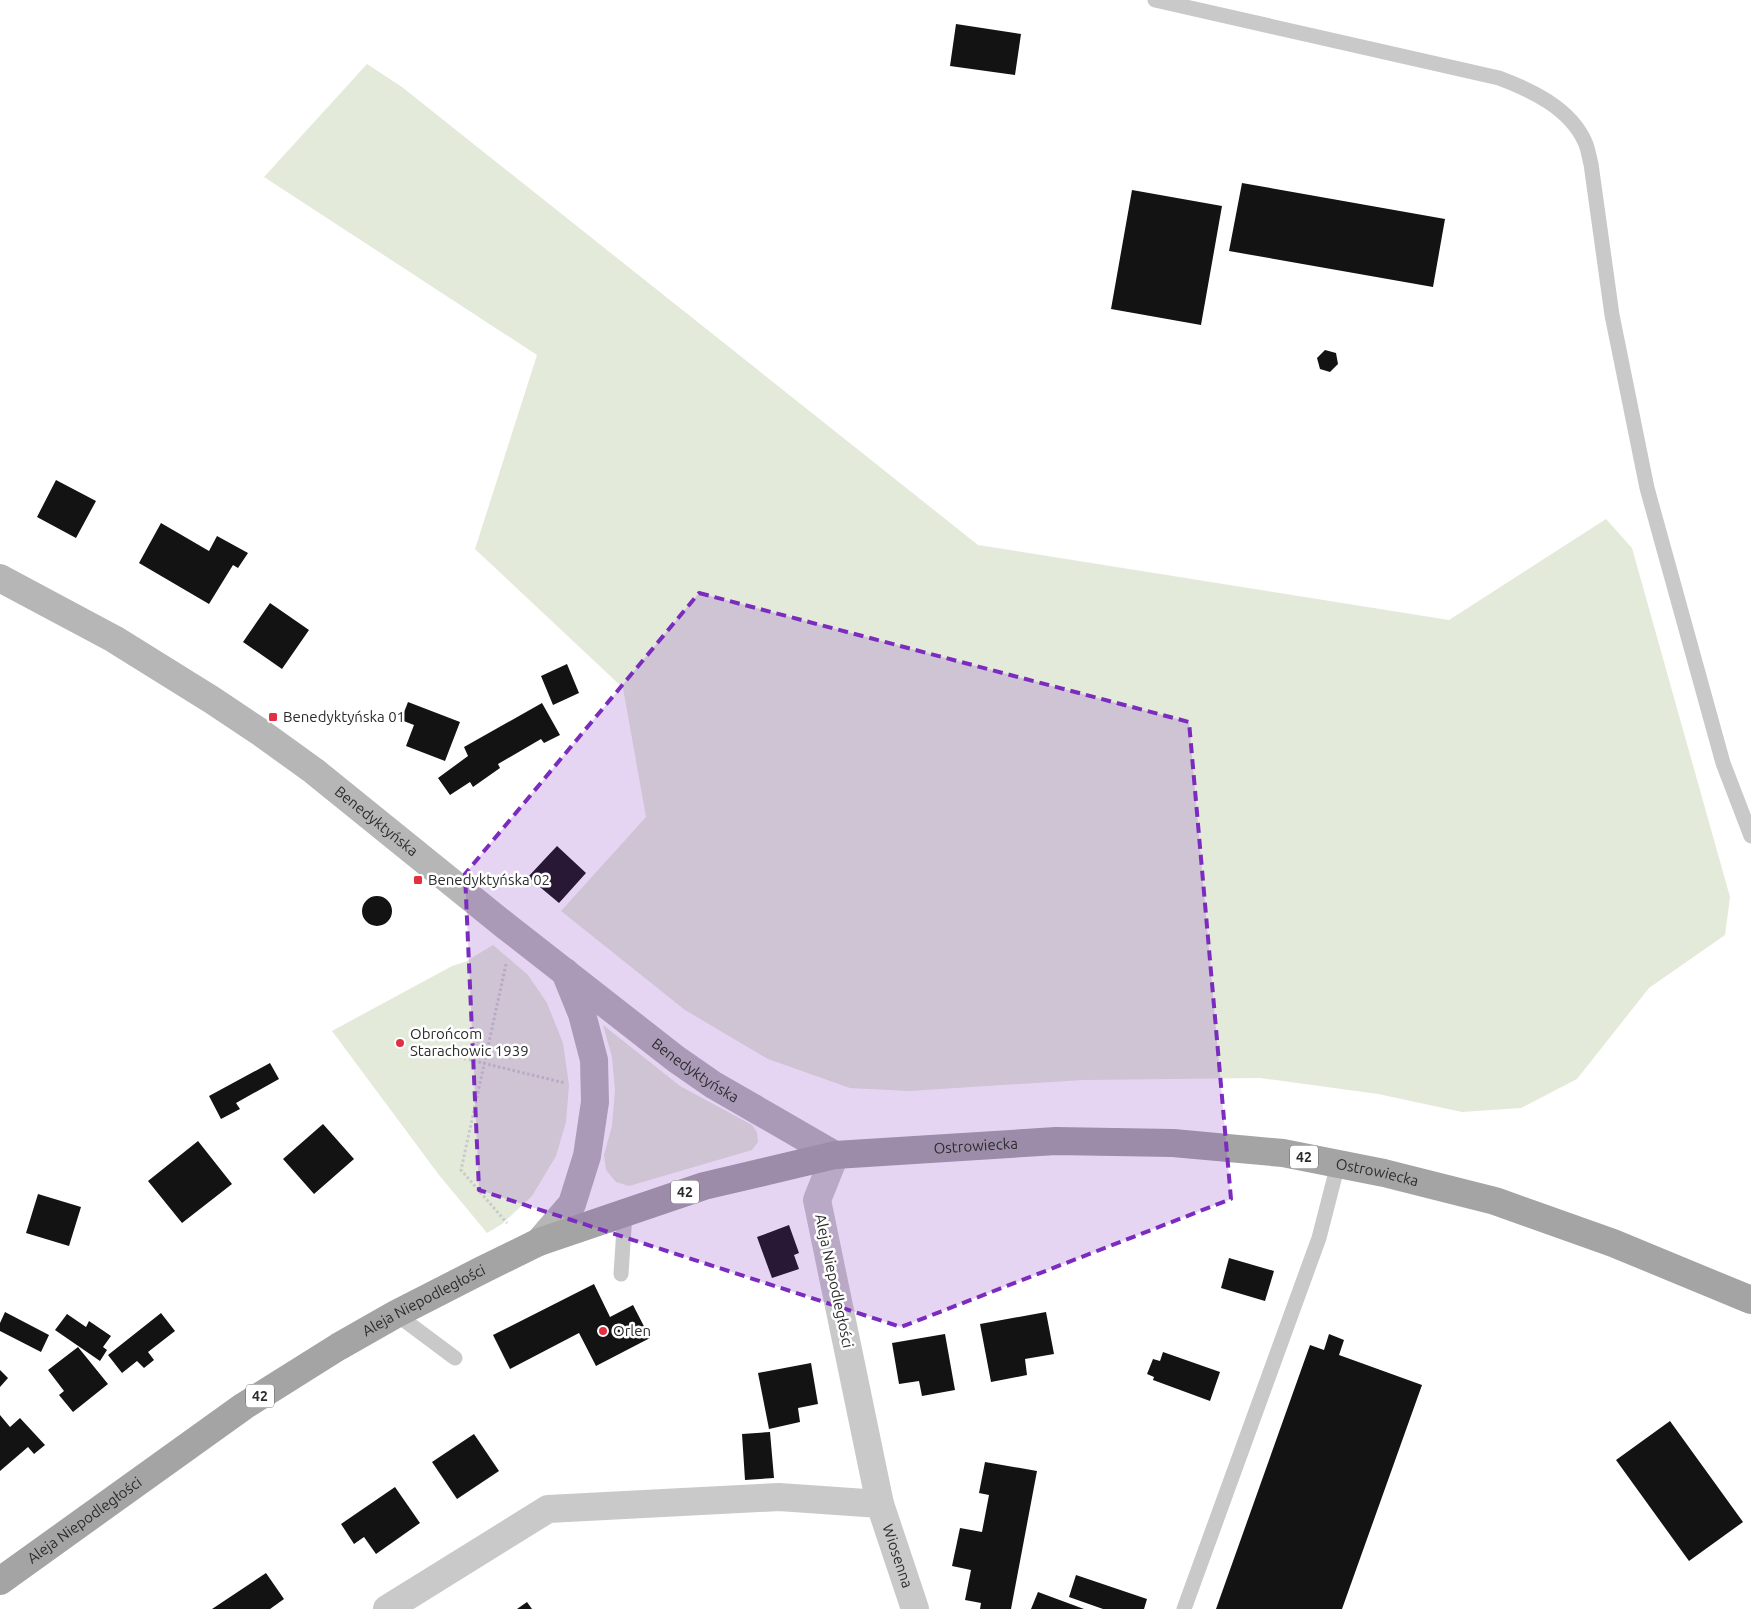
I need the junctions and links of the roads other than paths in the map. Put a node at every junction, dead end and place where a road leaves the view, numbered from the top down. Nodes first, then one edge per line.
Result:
1 (1155, 0) edge
2 (0, 578) edge
3 (1751, 836) edge
4 (564, 971) junction
5 (835, 1155) junction
6 (1338, 1164) junction
7 (625, 1213) junction
8 (539, 1242) junction
9 (621, 1274) dead end
10 (1751, 1300) edge
11 (396, 1314) junction
12 (456, 1358) dead end
13 (880, 1504) junction
14 (0, 1582) edge
15 (386, 1609) edge
16 (916, 1609) edge
17 (1184, 1609) edge

1 - 3 lane
2 - 4 street, Benedyktyńska
4 - 5 street, Benedyktyńska
4 - 8 street
5 - 6 main road, Ostrowiecka / 42
5 - 7 main road, Aleja Niepodległości / 42
5 - 13 street, Aleja Niepodległości
6 - 10 main road, Ostrowiecka / 42
6 - 17 lane
7 - 8 main road, Aleja Niepodległości / 42
7 - 9 lane
8 - 11 main road, Aleja Niepodległości / 42
11 - 12 lane
11 - 14 main road, Aleja Niepodległości / 42
13 - 15 street
13 - 16 street, Wiosenna

